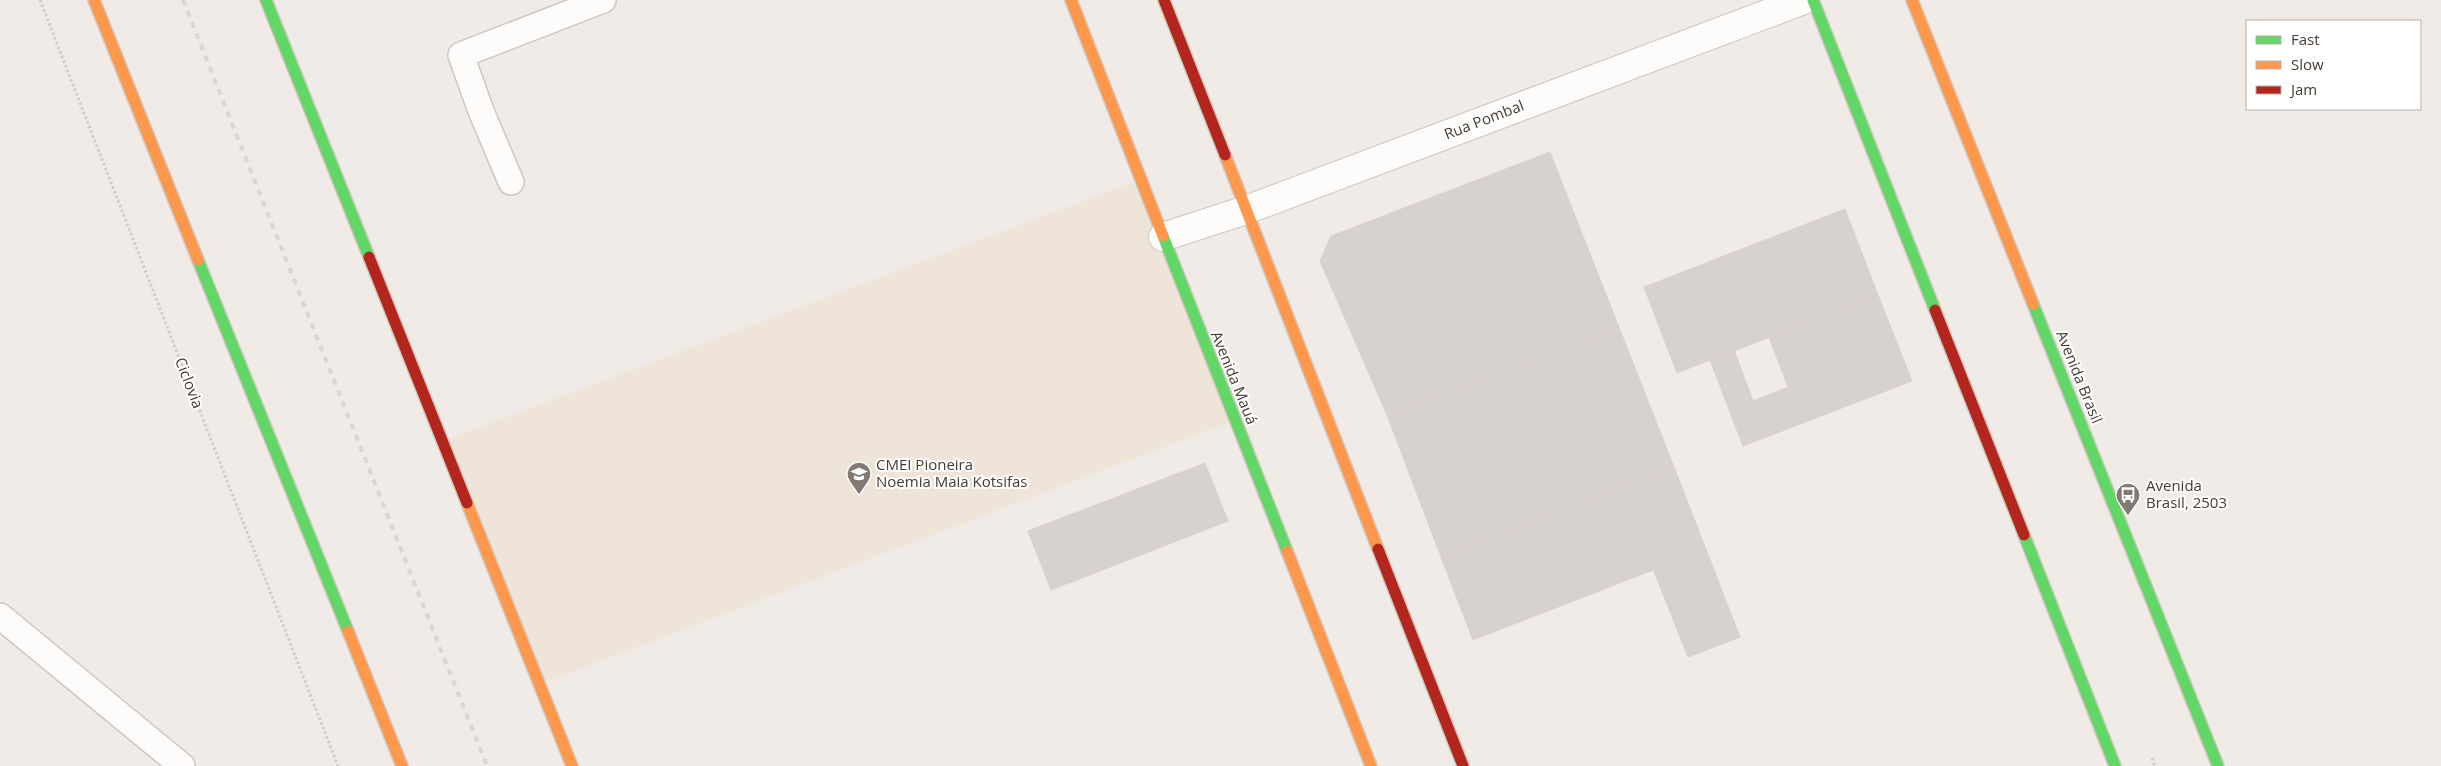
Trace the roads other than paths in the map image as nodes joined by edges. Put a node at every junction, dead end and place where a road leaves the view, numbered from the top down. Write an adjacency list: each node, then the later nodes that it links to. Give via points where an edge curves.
1 (94, 0): 14 (main road)
2 (266, 0): 15 (main road)
3 (603, 0): 9 (lane, via 461,55)
4 (1071, 0): 11 (main road, Avenida Mauá)
5 (1164, 0): 10 (main road)
6 (1804, 0): 10 (street, Rua Pombal)
7 (1813, 0): 18 (main road)
8 (1912, 0): 19 (main road, Avenida Brasil)
9 (511, 182)
10 (1246, 210): 11 (street, Rua Pombal); 17 (main road)
11 (1163, 237): 16 (main road, Avenida Mauá)
12 (0, 616): 13 (lane)
13 (182, 766)
14 (402, 766)
15 (572, 766)
16 (1371, 766)
17 (1463, 766)
18 (2115, 766)
19 (2218, 766)

